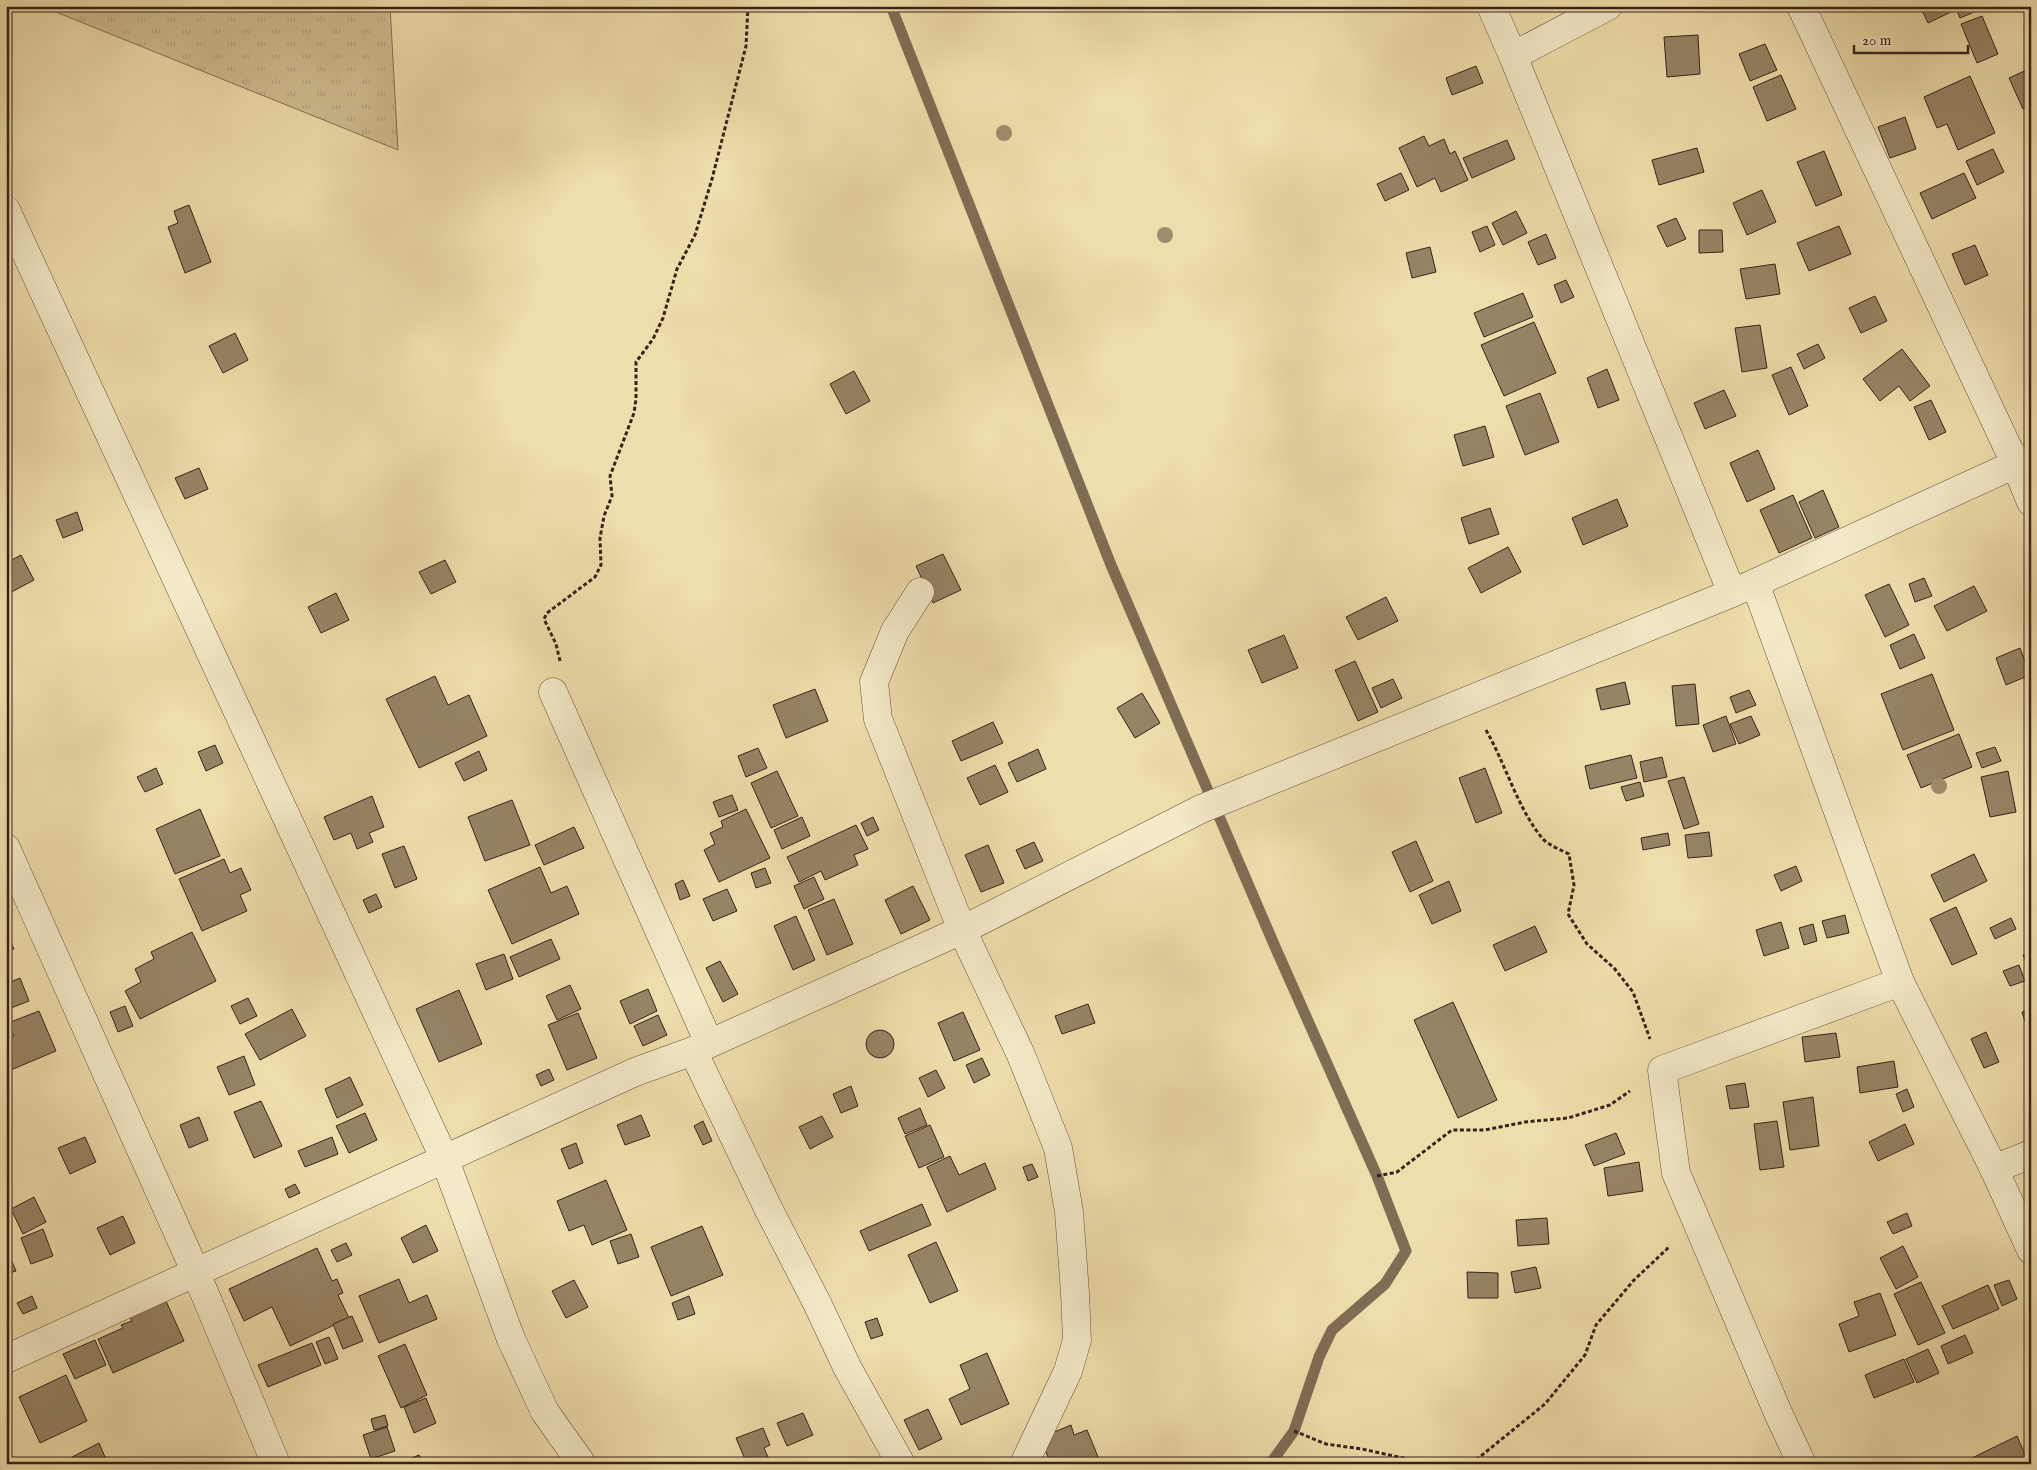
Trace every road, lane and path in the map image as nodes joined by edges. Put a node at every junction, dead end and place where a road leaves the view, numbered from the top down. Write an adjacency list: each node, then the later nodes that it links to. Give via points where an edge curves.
1 (748, 6): 11 (path, via 746,46 698,225 677,269 663,318 636,362 634,413 610,476 612,496 600,538 601,565 595,577 547,613 544,619 560,658 560,672)
2 (1491, 6): 5 (street)
3 (1608, 6): 5 (street)
4 (1801, 6): 7 (street)
5 (1513, 56): 9 (street)
6 (6, 210): 19 (street)
7 (2023, 460): 8 (street); 9 (street)
8 (2031, 502)
9 (1743, 588): 12 (street); 15 (street)
10 (920, 592): 14 (street, via 895,631 874,682 878,719)
11 (553, 692): 16 (street)
12 (1468, 699): 14 (street, via 1201,810); 17 (path, via 1498,750 1522,804 1543,840 1569,854 1574,884 1568,914 1587,944 1614,968 1633,992)
13 (6, 848): 24 (street)
14 (962, 930): 16 (street); 30 (street, via 1021,1055 1058,1148 1069,1212 1077,1340 1068,1371)
15 (1900, 982): 17 (street); 20 (street)
16 (701, 1047): 19 (street, via 635,1072); 29 (street, via 769,1210 847,1367)
17 (1662, 1070): 21 (path, via 1610,1105 1568,1118 1485,1130 1452,1130 1397,1172); 33 (street, via 1676,1173)
18 (2031, 1154): 20 (street)
19 (445, 1160): 24 (street); 28 (street, via 511,1339 545,1412)
20 (1994, 1168): 23 (street)
21 (1377, 1176)
22 (1670, 1240): 32 (path, via 1668,1249 1634,1280 1596,1325 1585,1355 1545,1404)
23 (2031, 1250)
24 (196, 1273): 25 (street); 27 (street)
25 (6, 1359)
26 (1294, 1430): 31 (path, via 1326,1444)
27 (276, 1464)
28 (582, 1464)
29 (902, 1464)
30 (1024, 1464)
31 (1445, 1464)
32 (1472, 1464)
33 (1802, 1464)

